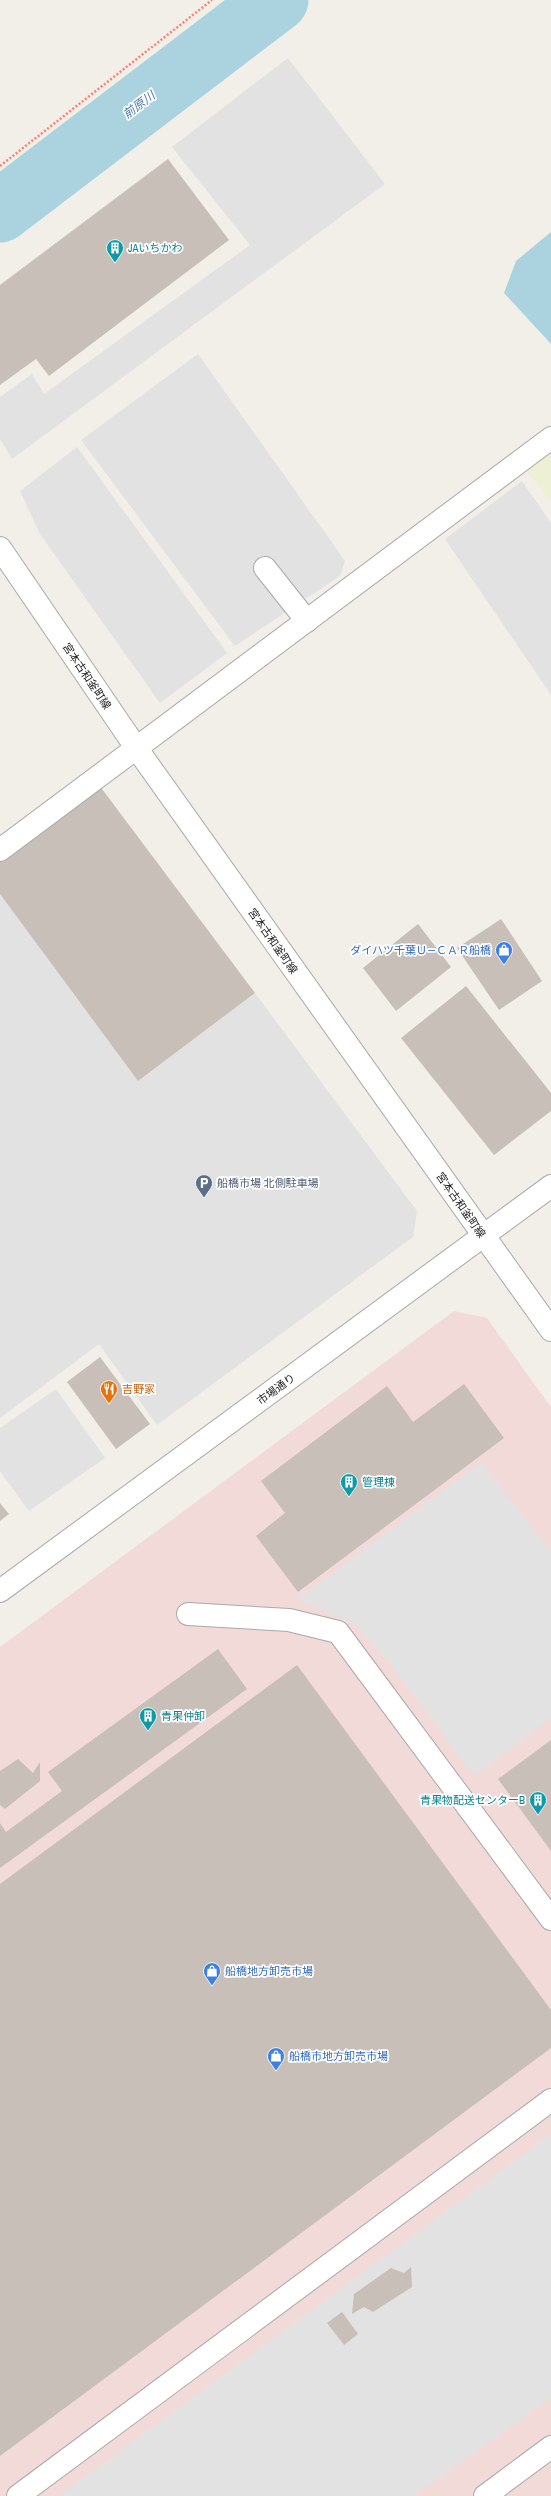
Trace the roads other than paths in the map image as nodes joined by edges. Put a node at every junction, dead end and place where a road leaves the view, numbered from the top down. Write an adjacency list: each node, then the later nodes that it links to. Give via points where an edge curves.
1 (551, 438): 4 (street)
2 (0, 548): 5 (street, 宮本古和釜町線)
3 (265, 568): 4 (street)
4 (307, 621): 5 (street)
5 (137, 749): 6 (street); 8 (street, 宮本古和釜町線)
6 (0, 850)
7 (551, 1186): 8 (street, 市場通り)
8 (483, 1236): 9 (street, 宮本古和釜町線); 10 (street, 市場通り)
9 (551, 1330)
10 (0, 1591)
11 (188, 1614): 12 (street, via 290,1620 338,1632)
12 (551, 1919)
13 (551, 2100): 15 (street)
14 (551, 2446): 16 (street)
15 (18, 2496)
16 (485, 2496)

